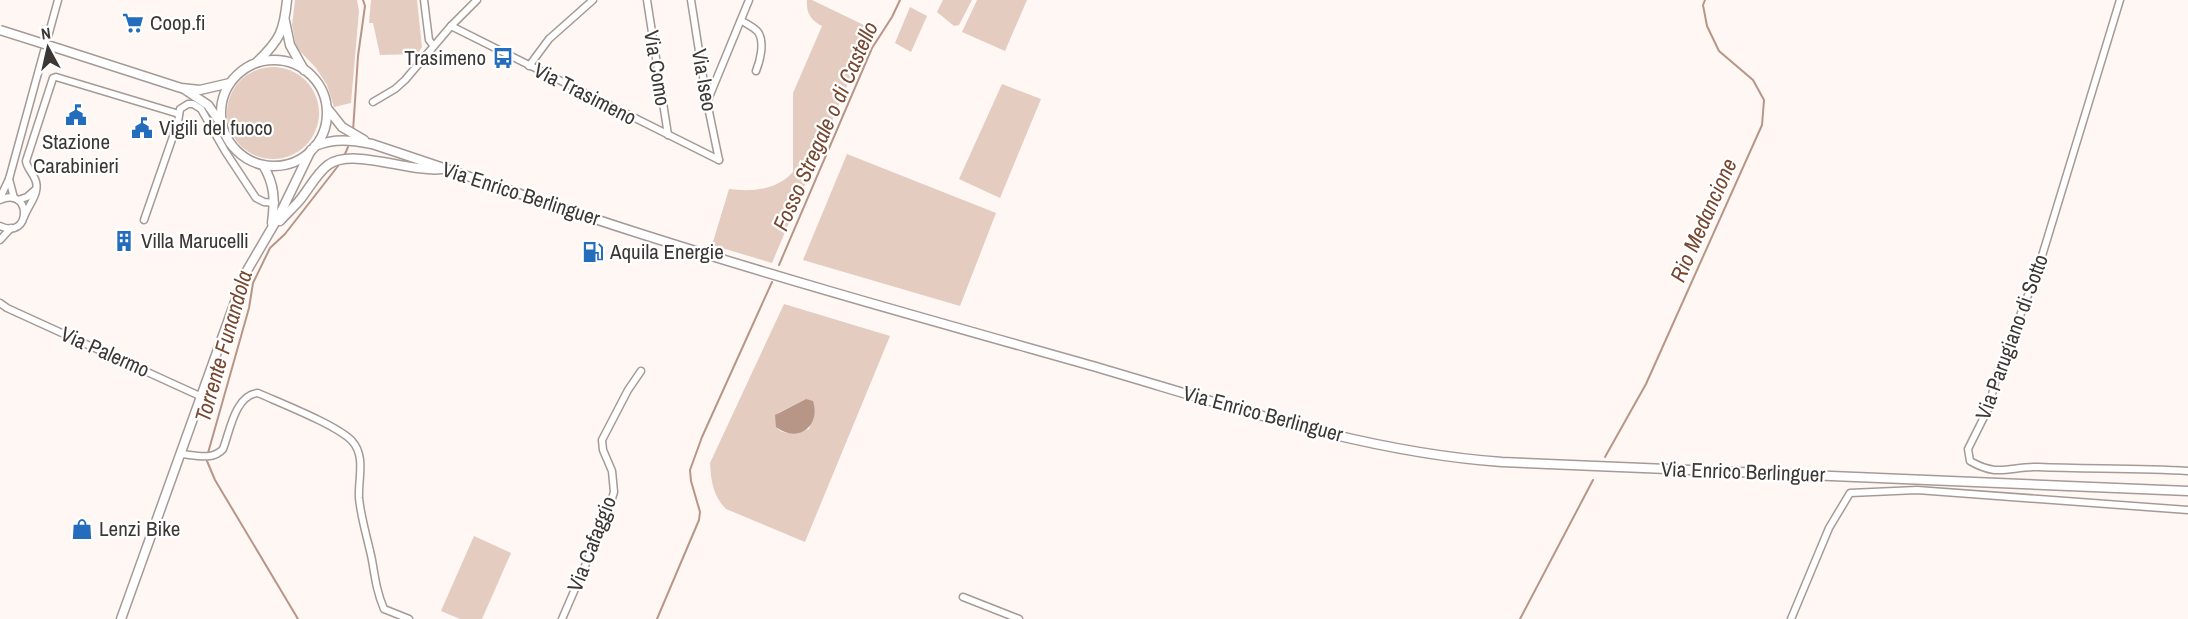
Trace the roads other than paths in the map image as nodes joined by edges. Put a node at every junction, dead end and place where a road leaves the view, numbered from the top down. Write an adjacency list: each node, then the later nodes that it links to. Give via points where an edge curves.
1 (58, 0): 32 (street)
2 (287, 0): 10 (main road)
3 (424, 0): 14 (street, via 429,40)
4 (477, 0): 12 (street)
5 (593, 0): 16 (street, via 549,39)
6 (647, 0): 26 (street, Via Como)
7 (691, 0): 22 (street, Via Iseo)
8 (749, 0): 11 (street)
9 (2121, 0): 47 (street, Via Parugiano di Sotto, via 2038,268 1996,378 1989,407 1968,449 1970,461 2000,471 2036,467)
10 (285, 20): 15 (main road, via 276,42); 17 (main road, Via Enrico Berlinguer, via 290,45)
11 (741, 20): 18 (street, via 760,36); 22 (street)
12 (451, 26): 14 (street); 16 (street, Via Trasimeno)
13 (0, 30): 20 (main road, bridge)
14 (434, 45): 21 (street, via 400,85)
15 (254, 64): 17 (main road, via 280,61); 19 (main road)
16 (529, 66): 26 (street, Via Trasimeno)
17 (304, 70): 23 (main road, Via Enrico Berlinguer, via 320,88)
18 (756, 71)
19 (230, 83): 20 (main road, via 200,90); 25 (main road, via 222,103)
20 (181, 88): 25 (main road, via 208,105)
21 (373, 102)
22 (707, 102): 29 (street, Via Iseo)
23 (326, 106): 27 (main road, Via Enrico Berlinguer, via 342,127); 28 (main road, via 325,127)
24 (179, 114): 33 (street, via 54,77 26,161); 36 (street, via 188,104 201,109 256,198); 38 (street)
25 (222, 125): 30 (main road, via 237,151)
26 (668, 135): 29 (street, Via Trasimeno)
27 (372, 144): 28 (main road, Via Enrico Berlinguer, via 329,141); 31 (main road, Via Enrico Berlinguer)
28 (313, 148): 30 (main road, Via Enrico Berlinguer, via 286,164); 41 (main road)
29 (719, 160)
30 (263, 165): 36 (main road, via 272,181)
31 (446, 169): 41 (main road, via 339,159 323,169); 48 (main road, Via Enrico Berlinguer, via 803,283 1312,429 1390,447 1470,460)
32 (9, 179): 34 (street); 35 (street)
33 (37, 187): 35 (street, via 31,195); 37 (street)
34 (0, 199): 35 (street)
35 (16, 199): 37 (street, via 24,209)
36 (275, 203): 41 (main road)
37 (24, 217): 40 (street)
38 (144, 220)
39 (0, 226): 40 (street)
40 (11, 228): 42 (street)
41 (271, 230): 45 (main road, via 245,274)
42 (0, 240)
43 (2, 306): 45 (street, Via Palermo)
44 (641, 371): 53 (street, Via Cafaggio, via 602,440 614,492)
45 (202, 397): 46 (main road)
46 (181, 453): 51 (main road); 52 (street, via 218,454 240,403 254,393 350,439 361,462 359,498 380,600 384,609)
47 (2188, 471)
48 (2188, 491)
49 (2188, 510): 55 (street, via 1917,490 1850,493 1829,528)
50 (963, 597): 54 (street)
51 (121, 619)
52 (409, 619)
53 (562, 619)
54 (1019, 619)
55 (1791, 619)

